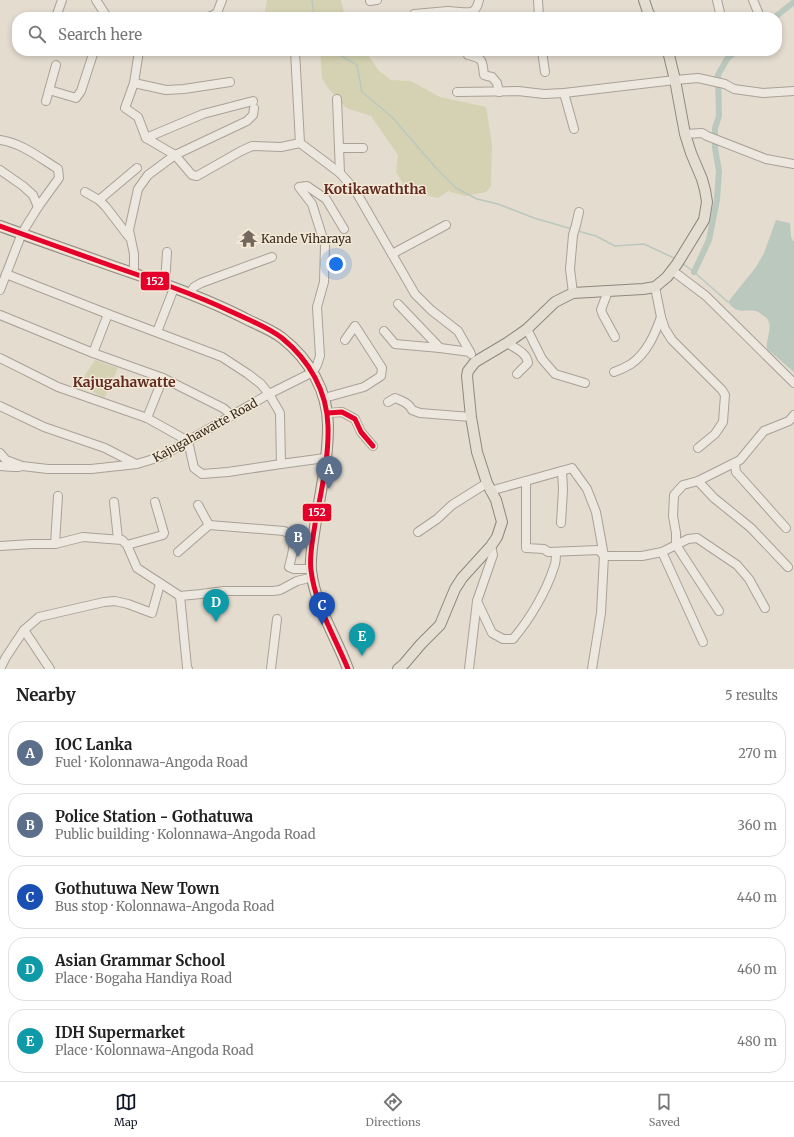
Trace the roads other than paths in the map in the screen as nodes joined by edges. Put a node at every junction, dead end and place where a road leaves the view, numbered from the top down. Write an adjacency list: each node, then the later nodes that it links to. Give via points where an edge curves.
1 (62, 0): 9 (street)
2 (96, 0): 10 (street)
3 (222, 0): 11 (street)
4 (479, 0): 14 (street, via 477,8)
5 (538, 0): 15 (street)
6 (644, 0): 16 (main road)
7 (717, 0): 17 (street)
8 (752, 0): 18 (street)
9 (58, 12)
10 (103, 12)
11 (217, 12)
12 (437, 12): 13 (street)
13 (452, 12)
14 (470, 12)
15 (539, 12)
16 (648, 12)
17 (720, 12)
18 (758, 12)
19 (92, 56): 30 (street, via 76,98)
20 (138, 56): 29 (street)
21 (295, 56): 41 (street)
22 (473, 56): 33 (street, via 482,60 484,75 492,77)
23 (543, 56): 26 (street)
24 (669, 56): 27 (main road)
25 (56, 65): 30 (street)
26 (545, 72)
27 (675, 80): 31 (street, via 698,78 725,84 734,89 763,93); 34 (street); 38 (main road)
28 (230, 82): 29 (street, via 184,90 166,90)
29 (134, 83): 39 (street, via 125,108 138,117)
30 (49, 90): 36 (street)
31 (794, 91)
32 (457, 92): 33 (street)
33 (499, 92): 34 (street)
34 (564, 93): 37 (street)
35 (337, 100): 42 (street)
36 (46, 101)
37 (574, 129)
38 (685, 134): 45 (street, via 702,133 766,159); 61 (main road, via 702,179 707,202 704,220)
39 (146, 138): 44 (street); 44 (street, via 203,114 254,105 253,115 247,121)
40 (0, 140): 51 (street, via 27,149 58,169 59,178)
41 (300, 143): 44 (street, via 281,147 252,146 197,176 192,175); 48 (street)
42 (339, 148): 43 (street); 48 (street)
43 (363, 148)
44 (175, 155): 57 (street, via 148,175 138,189 129,230)
45 (794, 164)
46 (137, 168): 50 (street)
47 (0, 170): 51 (street, via 23,186)
48 (340, 173): 59 (street, via 355,190)
49 (85, 192): 50 (street)
50 (99, 200): 57 (street)
51 (38, 206): 56 (street)
52 (579, 212): 69 (street, via 573,235 570,269)
53 (446, 225): 59 (street)
54 (0, 226): 56 (main road)
55 (344, 228): 84 (street, via 326,199 307,186 299,187 312,204 325,244 324,282 317,307 320,356)
56 (22, 233): 62 (street); 63 (main road)
57 (131, 239): 63 (street)
58 (167, 252): 64 (street)
59 (392, 254): 82 (street, via 415,294 458,331)
60 (272, 257): 68 (street, via 201,283)
61 (678, 264): 65 (main road); 89 (street, via 706,296)
62 (6, 274): 66 (street); 71 (street)
63 (134, 274): 64 (main road)
64 (169, 286): 68 (main road); 76 (street)
65 (655, 287): 67 (main road); 73 (street)
66 (0, 290)
67 (608, 291): 69 (main road); 77 (street, via 601,310)
68 (190, 293): 84 (main road, via 232,311 282,338)
69 (573, 293): 74 (main road, via 555,302)
70 (398, 304): 80 (street)
71 (108, 314): 76 (street); 81 (street)
72 (0, 315): 81 (street)
73 (661, 317): 85 (street, via 642,355); 101 (street, via 672,340 725,396 723,422 715,434)
74 (527, 329): 79 (main road); 88 (street, via 542,359 555,374)
75 (384, 331): 80 (street, via 395,344)
76 (157, 332): 90 (street, via 222,357 261,384)
77 (615, 337)
78 (345, 340): 91 (street, via 355,326 382,368 381,376 364,387)
79 (507, 343): 82 (main road); 86 (street, via 528,358 528,363)
80 (440, 348): 82 (street)
81 (93, 353): 87 (street)
82 (473, 357): 97 (main road, via 467,376)
83 (0, 358): 96 (street, via 58,387)
84 (313, 372): 90 (street, Kajugahawatte Road); 91 (main road)
85 (614, 372)
86 (517, 374)
87 (163, 378): 95 (street, via 224,408); 96 (street)
88 (585, 383)
89 (794, 383)
90 (269, 394): 95 (street, Kajugahawatte Road); 106 (street, via 280,413)
91 (324, 398): 94 (main road)
92 (388, 402): 97 (street, via 395,398 420,413)
93 (0, 406): 105 (street, via 44,427 104,448)
94 (328, 413): 100 (street, via 342,412 355,419 361,432); 103 (main road)
95 (233, 416): 99 (street, Kajugahawatte Road)
96 (147, 418): 99 (street)
97 (471, 418): 112 (main road, via 477,452)
98 (794, 418): 104 (street, via 764,431)
99 (188, 441): 105 (street, Kajugahawatte Road, via 160,457); 106 (street, via 194,468 202,474)
100 (373, 446)
101 (698, 448)
102 (0, 453): 108 (street, Kajugahawatte Road, via 6,460)
103 (325, 458): 106 (street); 132 (main road, via 312,548)
104 (735, 463): 111 (street); 119 (street, via 736,472)
105 (137, 464): 108 (street, Kajugahawatte Road, via 91,469)
106 (281, 464)
107 (0, 466): 108 (street)
108 (22, 466)
109 (562, 471): 110 (street); 117 (street); 130 (street, via 572,468 587,489 596,512)
110 (526, 481): 112 (street); 128 (street, via 526,548)
111 (698, 481): 124 (street, via 683,485 674,495); 131 (street, via 714,498 751,528)
112 (489, 487): 120 (street, via 452,505); 126 (main road, via 496,500 502,522)
113 (58, 496): 122 (street)
114 (114, 502): 121 (street)
115 (155, 502): 123 (street, via 163,535)
116 (198, 505): 118 (street)
117 (560, 523)
118 (209, 525): 127 (street); 132 (street, via 284,531 293,539 289,567)
119 (786, 528)
120 (418, 532)
121 (118, 539): 122 (street, via 83,537); 123 (street)
122 (55, 544): 125 (street)
123 (126, 545): 133 (street, via 137,568)
124 (676, 545): 129 (street); 136 (street, via 697,538 736,565 749,580); 137 (street)
125 (0, 546)
126 (491, 546): 135 (street, via 493,555); 142 (main road, via 462,578 440,625)
127 (178, 552)
128 (556, 552): 130 (street, via 598,550); 135 (street, via 555,566 542,595 513,639 503,639 492,633)
129 (662, 552): 130 (street, via 642,556); 140 (street)
130 (604, 556): 149 (street, via 601,613)
131 (788, 567)
132 (312, 573): 134 (street, via 280,590 224,591); 141 (main road, via 323,615)
133 (160, 584): 134 (street); 139 (street, via 152,613 115,601 104,602 39,617)
134 (180, 596): 145 (street)
135 (478, 601): 148 (street)
136 (765, 608)
137 (719, 611)
138 (277, 619): 146 (street)
139 (24, 630): 143 (street); 144 (street)
140 (703, 642)
141 (346, 665): 147 (main road)
142 (401, 667)
143 (0, 669)
144 (50, 669)
145 (188, 669)
146 (271, 669)
147 (353, 669)
148 (469, 669)
149 (592, 669)

